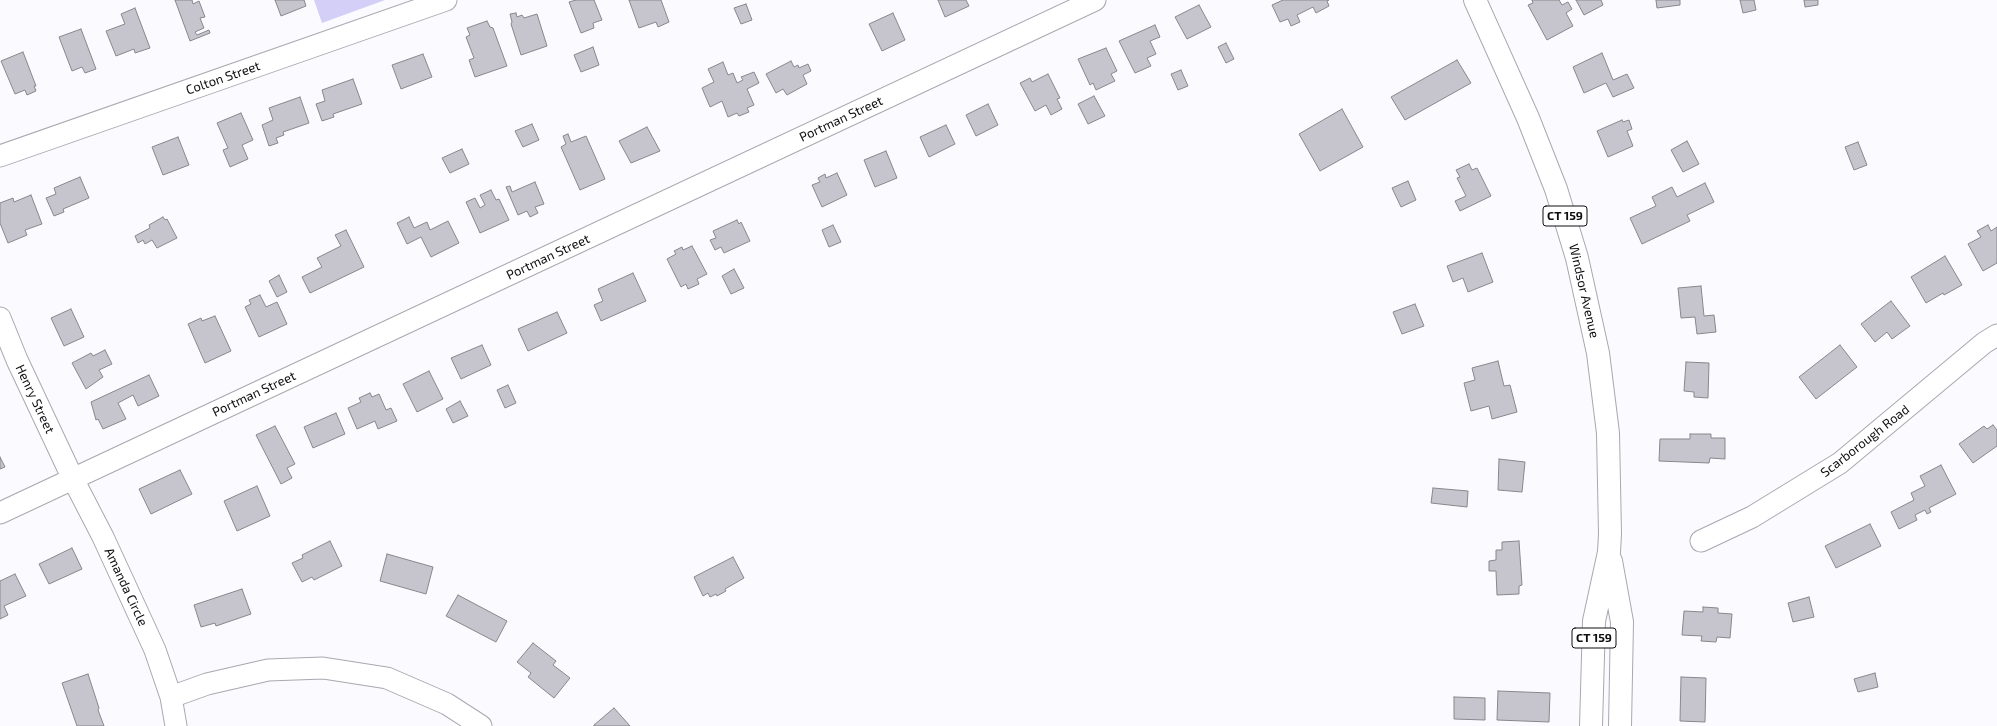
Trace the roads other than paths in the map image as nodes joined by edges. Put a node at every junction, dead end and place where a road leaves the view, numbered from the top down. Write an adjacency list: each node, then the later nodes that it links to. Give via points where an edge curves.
1 (446, 0): 4 (street, Colton Street)
2 (1095, 0): 7 (street, Portman Street)
3 (1476, 0): 10 (main road, Windsor Avenue / CT 159, via 1547,162 1581,272 1598,354 1607,426)
4 (0, 156)
5 (0, 318): 7 (street, Henry Street)
6 (1997, 335): 9 (street, Scarborough Road, via 1984,343 1840,463 1752,517)
7 (73, 479): 8 (street, Portman Street); 11 (street, Amanda Circle, via 152,643)
8 (0, 513)
9 (1701, 541)
10 (1609, 552): 14 (main road, Windsor Avenue / CT 159, via 1594,622); 15 (main road, Windsor Avenue / CT 159, via 1622,622)
11 (171, 697): 12 (street, Amanda Circle); 13 (street, via 207,684 268,670 323,668 387,678 447,704)
12 (176, 726)
13 (481, 726)
14 (1591, 726)
15 (1620, 726)

